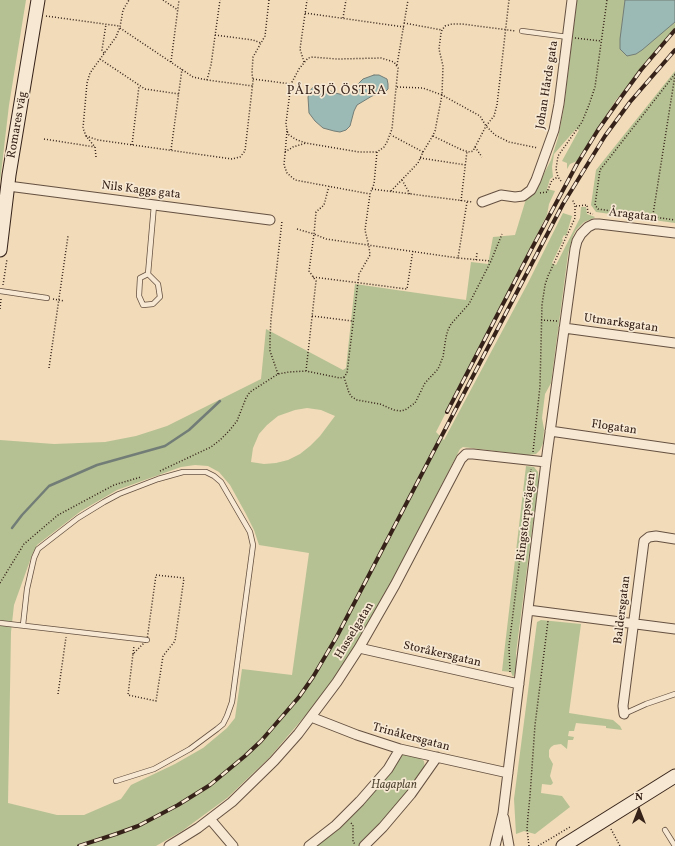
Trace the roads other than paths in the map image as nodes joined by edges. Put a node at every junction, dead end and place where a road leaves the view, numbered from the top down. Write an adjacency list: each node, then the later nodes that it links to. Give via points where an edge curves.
1 (38, 0): 5 (street, Romares väg)
2 (572, 0): 4 (street, Johan Hårds gata)
3 (522, 31): 4 (lane)
4 (568, 37): 6 (street, Johan Hårds gata, via 554,130 531,190 523,196 501,195)
5 (8, 186): 7 (street, Nils Kaggs gata); 11 (street, Romares väg)
6 (482, 202)
7 (154, 205): 8 (street, Nils Kaggs gata); 12 (lane)
8 (270, 220)
9 (588, 227): 10 (street, Åragatan, via 604,224); 15 (street, Ringstorpsvägen, via 581,234 575,249)
10 (675, 233)
11 (0, 250)
12 (148, 274): 12 (lane, via 158,284 160,297 153,304 143,305 139,296 140,278)
13 (0, 291): 14 (lane)
14 (47, 298)
15 (565, 325): 16 (street, Utmarksgatan); 17 (street, Ringstorpsvägen)
16 (675, 343)
17 (550, 432): 18 (street, Flogatan); 19 (street, Ringstorpsvägen)
18 (675, 449)
19 (546, 462): 21 (street, Ringstorpsvägen); 27 (street, Hasselgatan, via 466,454)
20 (675, 539): 23 (street, Baldersgatan, via 656,536 644,541)
21 (528, 610): 23 (street); 28 (street, Ringstorpsvägen)
22 (0, 623): 24 (lane)
23 (633, 623): 25 (street); 30 (street, Baldersgatan)
24 (23, 625): 26 (lane); 36 (lane, via 27,589 38,549 78,518 119,494 183,472 206,472 221,482 250,532 253,545 228,716 223,724 190,748 154,769)
25 (675, 629)
26 (147, 640)
27 (359, 648): 28 (street, Storåkersgatan); 31 (street, Hasselgatan)
28 (519, 684): 34 (street, Ringstorpsvägen)
29 (675, 694): 30 (lane)
30 (624, 714)
31 (311, 717): 32 (street, Trinåkersgatan); 38 (street, Hasselgatan, via 274,761 232,802)
32 (400, 749): 33 (street, Trinåkersgatan); 43 (street, via 388,769 345,816)
33 (437, 757): 34 (street, Trinåkersgatan); 44 (street, via 411,794)
34 (508, 773): 37 (street, Ringstorpsvägen)
35 (675, 776): 40 (street)
36 (116, 782)
37 (503, 813): 45 (street, Ringstorpsvägen); 46 (street, Ringstorpsvägen)
38 (210, 819): 41 (street, Hasselgatan); 42 (street)
39 (665, 830): 47 (lane)
40 (556, 840)
41 (169, 846)
42 (233, 846)
43 (309, 846)
44 (364, 846)
45 (495, 846)
46 (509, 846)
47 (675, 846)

